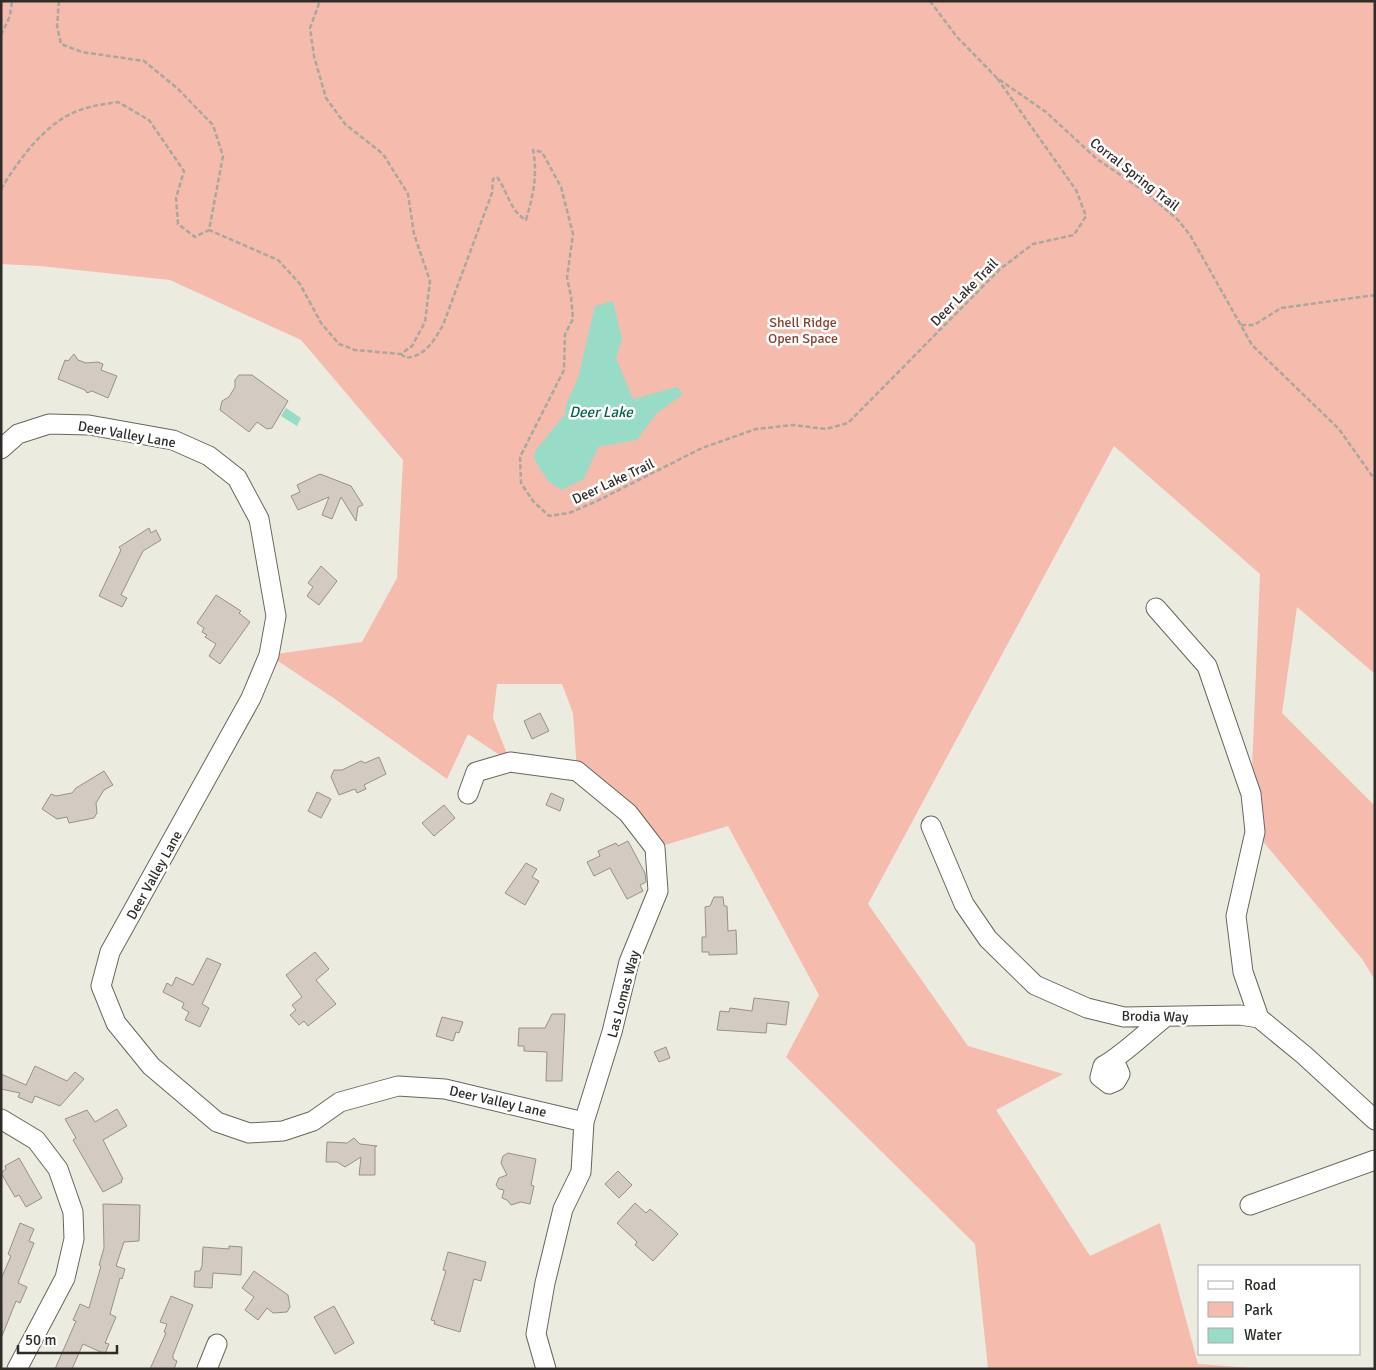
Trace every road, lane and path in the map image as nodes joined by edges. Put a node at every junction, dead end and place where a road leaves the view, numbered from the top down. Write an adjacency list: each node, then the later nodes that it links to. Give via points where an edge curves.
1 (12, 1): 5 (path, via 10,16)
2 (59, 1): 8 (path, via 57,26 61,44 82,52 144,62 177,88 213,125 223,156)
3 (320, 1): 11 (path, via 310,28 326,98 345,124 383,154 408,194 414,234 430,281 426,322 412,346)
4 (930, 1): 6 (path, Corral Spring Trail, via 957,37)
5 (1, 35)
6 (997, 78): 10 (path, Corral Spring Trail, via 1046,112 1097,160 1148,194 1178,220 1190,235); 11 (path, Deer Lake Trail, via 1076,190 1086,216 1074,235 1033,244 1000,269 848,423 826,429 793,425 756,429 702,448 569,513 549,516 521,483 520,457 564,370 565,334 572,319 567,278 574,234 561,187 542,152 533,150 535,187 526,220 516,214 497,177 492,179 492,193 443,326 432,345 414,357 406,358)
7 (1, 189): 8 (path, via 18,161 47,130 82,109 118,102 149,120 184,171 176,198 178,224 195,237)
8 (209, 230): 11 (path, via 278,260 300,284 321,323 339,344 354,350)
9 (1375, 295): 10 (path, via 1280,308 1254,325)
10 (1241, 325): 13 (path, Corral Spring Trail, via 1252,345 1339,429)
11 (401, 354)
12 (1, 449): 22 (street, Deer Valley Lane, via 18,434 49,424 89,425 173,440 209,456 238,478 259,519 276,616 269,655 251,698 110,952 101,986 116,1023 151,1066 217,1122 249,1133 283,1131 313,1121 340,1102 398,1086 445,1089)
13 (1375, 480)
14 (1156, 608): 18 (street, via 1207,666 1251,794 1255,832 1236,916 1243,972)
15 (468, 794): 22 (street, Las Lomas Way, via 476,772 510,762 577,771 628,813 655,848 658,891 629,962 612,1032)
16 (930, 826): 17 (street, Brodia Way, via 964,904 988,939 1035,985 1096,1010 1124,1017)
17 (1164, 1018): 18 (street, Brodia Way, via 1240,1015); 19 (street)
18 (1259, 1018): 21 (street)
19 (1110, 1064)
20 (1, 1119): 26 (street, via 36,1140 58,1169 73,1212 74,1239 65,1278)
21 (1375, 1120)
22 (584, 1122): 28 (street, Las Lomas Way, via 581,1172 564,1209 536,1334)
23 (1375, 1160): 24 (street)
24 (1250, 1205)
25 (217, 1344): 27 (street)
26 (17, 1369)
27 (207, 1369)
28 (546, 1369)

